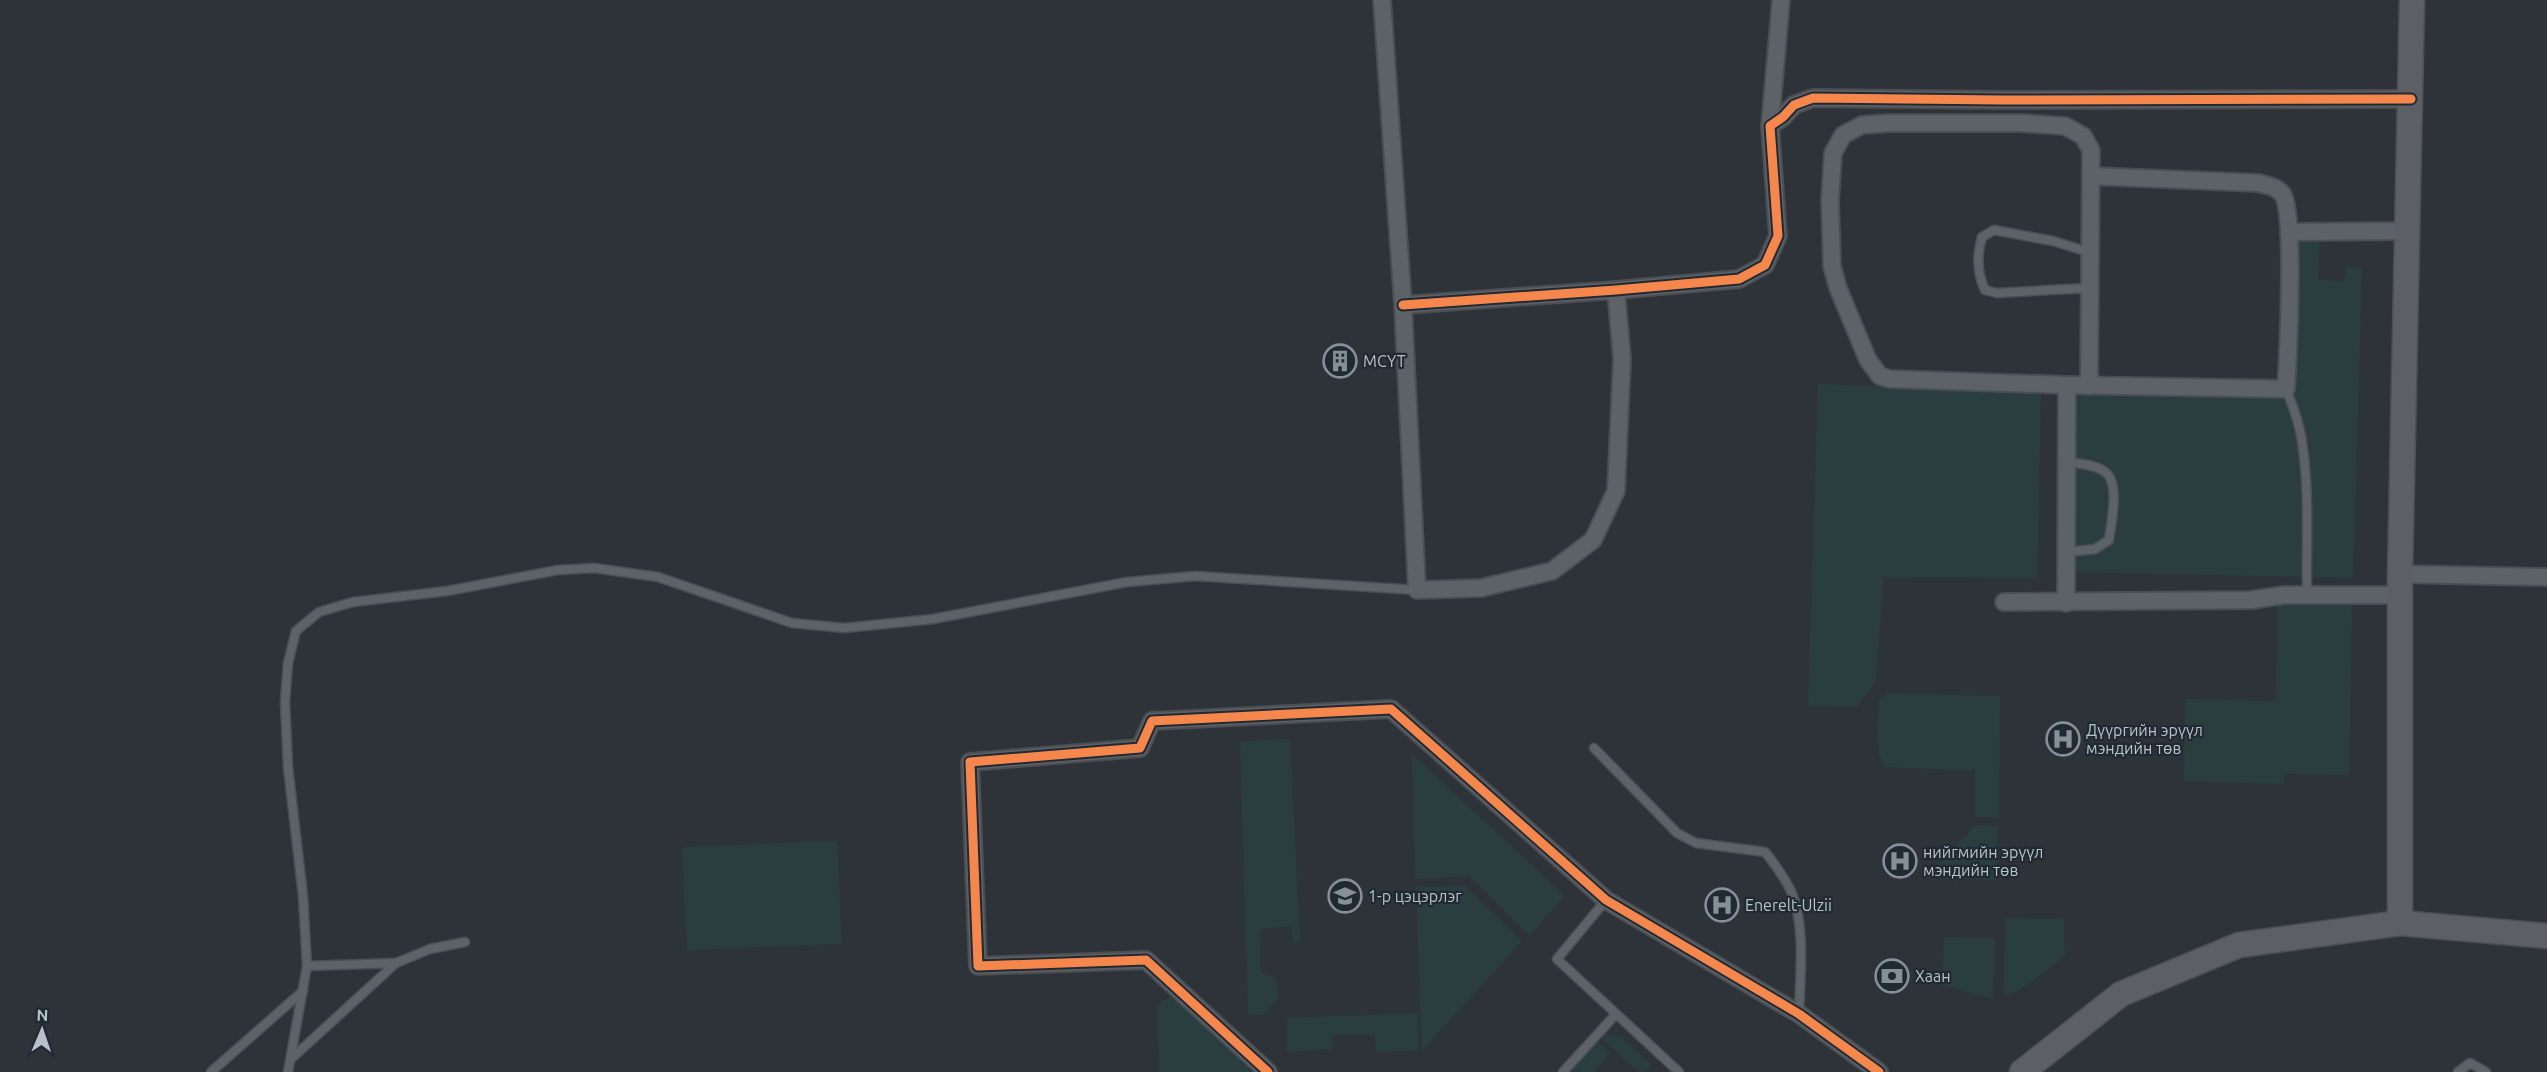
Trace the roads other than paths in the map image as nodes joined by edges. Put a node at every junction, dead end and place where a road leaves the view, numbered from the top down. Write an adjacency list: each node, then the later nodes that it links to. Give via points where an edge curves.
1 (1382, 0): 12 (street)
2 (1781, 0): 5 (street)
3 (2412, 0): 4 (street)
4 (2411, 99): 5 (street, via 1813,98 1794,105); 7 (street)
5 (1770, 126): 11 (street, via 1778,236 1765,265 1739,279)
6 (2091, 176): 8 (street, via 2259,183 2278,188 2285,197); 9 (street); 13 (street, via 2091,150 2083,136 2065,126 1945,122 1862,126 1843,135 1833,153 1832,266 1852,325 1880,376 1890,380)
7 (2408, 231): 8 (street); 19 (street)
8 (2289, 232): 15 (street)
9 (2088, 252): 10 (street); 10 (lane, via 2026,234 1994,230 1982,237 1978,251 1980,280 1985,290 1997,293)
10 (2088, 288): 14 (street)
11 (1616, 290): 12 (street); 20 (street, via 1622,359 1616,491 1593,540 1552,571 1481,588)
12 (1403, 305): 20 (street)
13 (2067, 385): 14 (street); 16 (street)
14 (2089, 386): 15 (street)
15 (2286, 389): 21 (lane, via 2302,442)
16 (2067, 462): 17 (street); 17 (lane, via 2103,470 2114,490 2109,540 2095,549)
17 (2067, 552): 23 (street)
18 (2547, 578): 19 (street)
19 (2400, 584): 21 (street); 26 (street)
20 (1417, 590): 30 (lane, via 1195,576 1127,582 933,619 844,628 792,623 658,577 594,568 558,570 447,591 353,602 319,612 296,631 288,663 285,702)
21 (2307, 595): 23 (street, via 2251,600)
22 (2004, 602): 23 (street)
23 (2066, 603)
24 (1594, 748): 33 (lane, via 1677,833 1696,843 1765,852 1779,870 1792,894 1799,927)
25 (1606, 900): 32 (lane, via 1557,959); 33 (street); 38 (street, via 1391,709 1152,722 1140,748 970,762 978,966 1146,960)
26 (2400, 923): 27 (street); 35 (street, via 2239,945 2121,994)
27 (2547, 936)
28 (465, 942): 29 (lane, via 430,949)
29 (396, 963): 30 (lane); 34 (lane)
30 (307, 966): 31 (lane)
31 (304, 991): 34 (lane); 36 (lane)
32 (1616, 1014): 39 (lane); 40 (lane)
33 (1799, 1014): 41 (street)
34 (290, 1059): 37 (lane)
35 (2028, 1070)
36 (211, 1072)
37 (288, 1072)
38 (1268, 1072)
39 (1563, 1072)
40 (1679, 1072)
41 (1879, 1072)
42 (2458, 1072): 43 (lane, via 2470,1063)
43 (2486, 1072)

